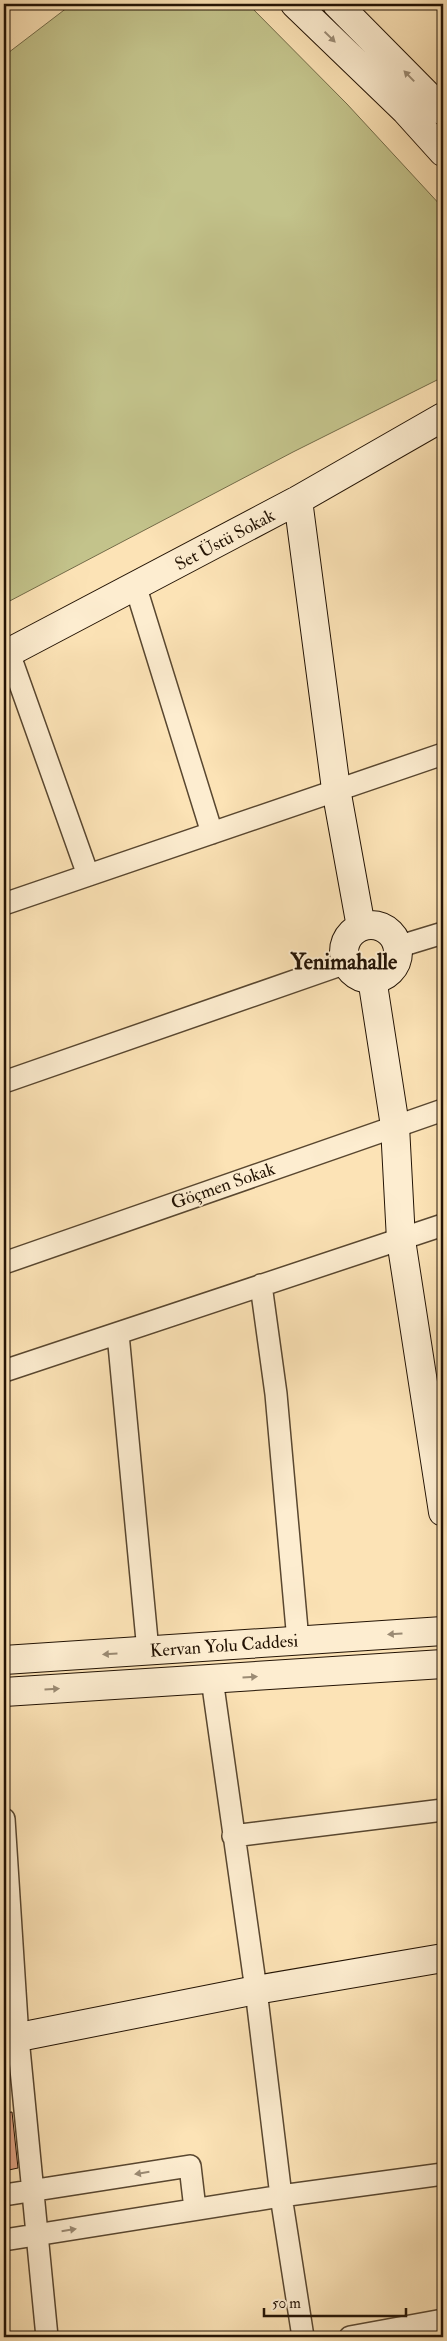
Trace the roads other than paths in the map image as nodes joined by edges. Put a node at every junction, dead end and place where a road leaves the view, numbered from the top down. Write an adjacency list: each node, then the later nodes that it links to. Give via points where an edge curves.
1 (295, 4): 4 (street, one-way to 4, via 406,111)
2 (337, 4): 3 (street, one-way to 2)
3 (443, 111)
4 (443, 152)
5 (443, 418): 6 (street, Set Üstü Sokak)
6 (298, 500): 7 (street, Set Üstü Sokak); 10 (street)
7 (136, 588): 8 (street, Set Üstü Sokak); 11 (street)
8 (6, 654): 12 (street)
9 (443, 754): 10 (street)
10 (336, 789): 11 (street); 14 (street)
11 (212, 833): 12 (street)
12 (88, 875): 13 (street)
13 (4, 904)
14 (361, 927): 16 (street, via 373,925 384,928); 17 (street, via 346,941)
15 (443, 933): 16 (street)
16 (397, 947): 18 (street, via 389,972)
17 (346, 963): 18 (street, via 357,974); 19 (street)
18 (372, 978): 21 (street)
19 (4, 1082)
20 (443, 1110): 21 (street, Göçmen Sokak)
21 (395, 1126): 23 (street); 24 (street, Göçmen Sokak)
22 (443, 1226): 23 (street)
23 (401, 1240): 25 (street); 28 (street)
24 (4, 1263)
25 (261, 1285): 26 (street); 30 (street, via 276,1394)
26 (118, 1334): 27 (street); 31 (street)
27 (4, 1371)
28 (443, 1512)
29 (443, 1631): 30 (street, Kervan Yolu Caddesi, one-way to 30)
30 (298, 1641): 31 (street, Kervan Yolu Caddesi)
31 (148, 1651): 32 (street, Kervan Yolu Caddesi, one-way to 32)
32 (4, 1660)
33 (443, 1664): 34 (street, Kervan Yolu Caddesi, one-way to 33)
34 (212, 1679): 35 (street, Kervan Yolu Caddesi, one-way to 34); 38 (street)
35 (4, 1692)
36 (443, 1810): 38 (street)
37 (4, 1819): 41 (street)
38 (233, 1836): 40 (street)
39 (443, 1958): 40 (street)
40 (256, 1990): 41 (street); 45 (street)
41 (11, 2039): 43 (street)
42 (443, 2174): 45 (street)
43 (34, 2190): 44 (street); 46 (street, one-way to 43, via 190,2166); 47 (street)
44 (4, 2195)
45 (281, 2196): 46 (street); 51 (street)
46 (195, 2209): 47 (street, one-way to 46)
47 (38, 2235): 48 (street); 50 (street)
48 (4, 2240)
49 (443, 2320): 52 (street)
50 (48, 2337)
51 (302, 2337)
52 (350, 2337)

